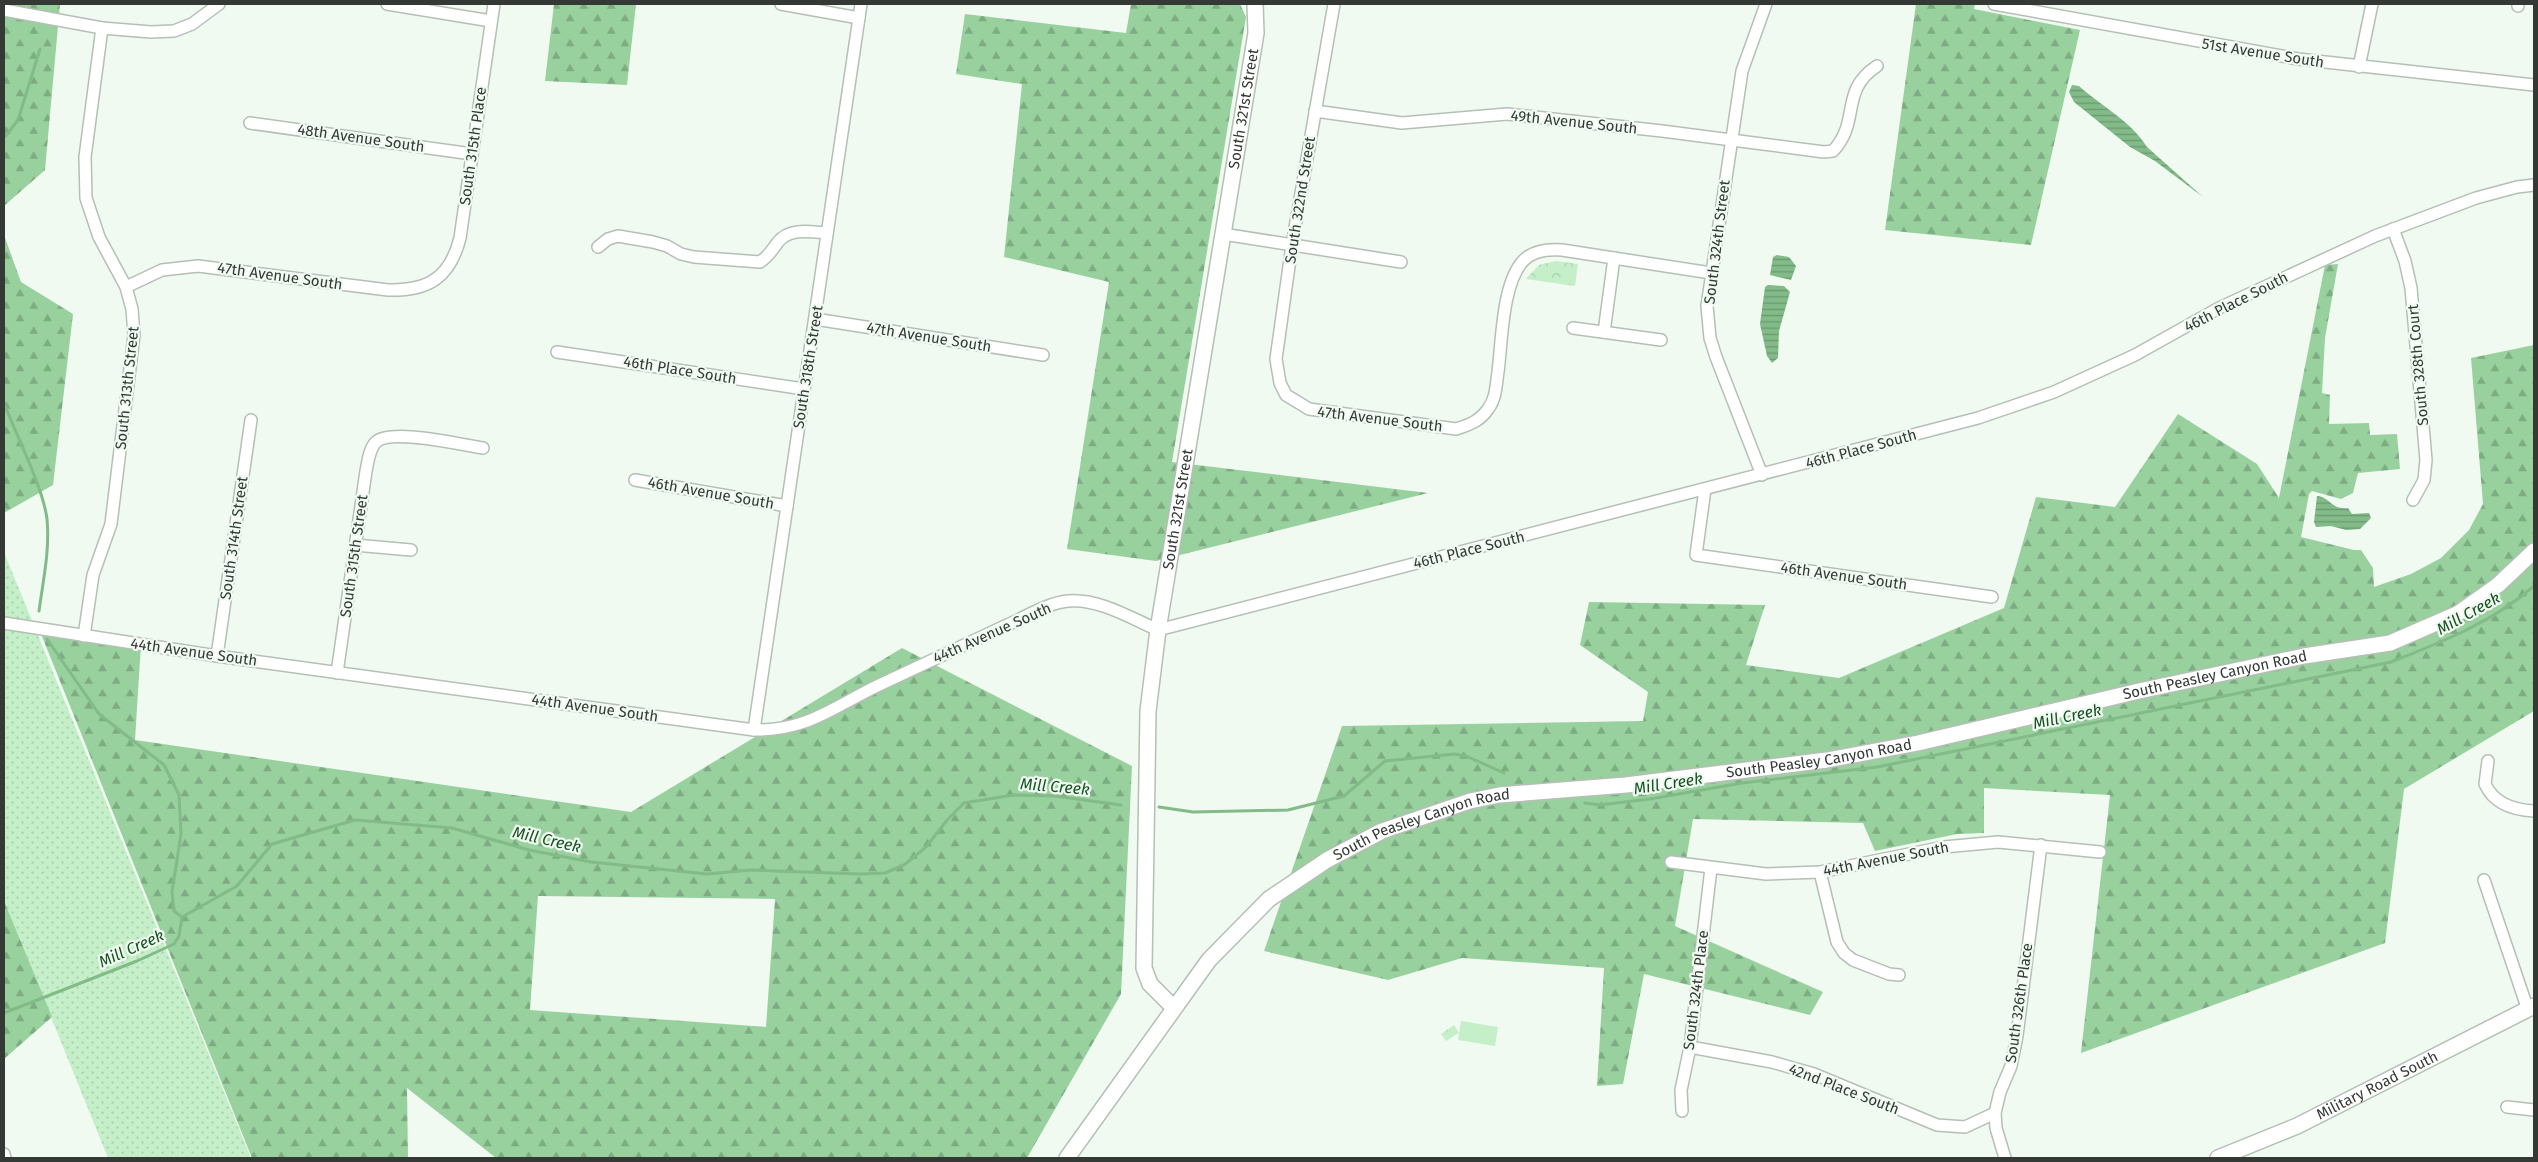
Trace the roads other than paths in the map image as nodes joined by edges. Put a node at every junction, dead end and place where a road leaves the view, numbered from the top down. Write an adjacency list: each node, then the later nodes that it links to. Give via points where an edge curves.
1 (219, 4): 14 (street, via 192,24 174,31)
2 (387, 4): 13 (street)
3 (494, 4): 13 (street, South 315th Place)
4 (781, 4): 12 (street)
5 (861, 4): 12 (street, South 318th Street)
6 (1255, 4): 25 (main road, South 321st Street, via 1256,33)
7 (1334, 4): 18 (street, South 322nd Street)
8 (1766, 4): 20 (street, South 324th Street, via 1742,71)
9 (1994, 4): 16 (street, 51st Avenue South, via 2243,51)
10 (2372, 4): 16 (street)
11 (4, 10): 14 (street)
12 (859, 18): 24 (street, South 318th Street)
13 (491, 21): 21 (street, South 315th Place)
14 (102, 28): 32 (street, South 313th Street, via 85,157 85,192 99,237)
15 (1877, 66): 20 (street, 49th Avenue South, via 1866,73 1855,87 1847,128 1833,151)
16 (2360, 67): 17 (street, 51st Avenue South)
17 (2534, 85)
18 (1315, 111): 20 (street, 49th Avenue South, via 1402,122 1507,114); 26 (street, South 322nd Street)
19 (250, 123): 21 (street, 48th Avenue South)
20 (1731, 140): 30 (street, South 324th Street)
21 (472, 154): 31 (street, South 315th Place, via 457,253)
22 (2534, 185): 23 (street, 46th Place South, via 2476,198)
23 (2392, 229): 43 (street, 46th Place South, via 2227,304 2135,355 2054,392 1976,418); 46 (street, South 328th Court, via 2405,261 2411,288 2426,467 2422,487)
24 (828, 233): 27 (street, via 791,233 760,262 694,258 668,246 618,236); 33 (street, South 318th Street)
25 (1223, 234): 26 (street); 53 (main road, South 321st Street)
26 (1292, 245): 29 (street); 40 (street, South 322nd Street, via 1276,359 1280,383)
27 (598, 247)
28 (1614, 258): 30 (street); 35 (street); 40 (street, 47th Avenue South, via 1547,249 1523,260 1508,293 1492,404 1477,421 1456,429 1309,410)
29 (1401, 262)
30 (1711, 273): 43 (street, South 324th Street, via 1710,338)
31 (435, 281): 32 (street, 47th Avenue South, via 408,290 388,290 189,266 162,270)
32 (126, 287): 54 (street, South 313th Street, via 134,322 132,359 111,524 93,575)
33 (815, 319): 38 (street, 47th Avenue South); 39 (street, South 318th Street)
34 (1573, 328): 35 (street)
35 (1604, 332): 36 (street)
36 (1662, 340)
37 (556, 352): 39 (street, 46th Place South)
38 (1043, 355)
39 (804, 389): 47 (street, South 318th Street)
40 (1286, 395)
41 (251, 420): 55 (street, South 314th Street)
42 (483, 448): 48 (street, South 315th Street, via 400,437 377,441 368,458)
43 (1762, 475): 45 (street, 46th Place South)
44 (635, 480): 47 (street, 46th Avenue South)
45 (1706, 490): 51 (street, 46th Avenue South, via 1696,555); 53 (street, 46th Place South)
46 (2413, 500)
47 (787, 506): 57 (street, South 318th Street)
48 (355, 544): 49 (street); 56 (street, South 315th Street)
49 (412, 550)
50 (2534, 551): 67 (main road, South Peasley Canyon Road, via 2498,584 2457,614 2390,643 2294,658 1918,743 1826,760 1626,785 1499,795 1437,811 1382,831 1327,860 1269,899 1209,960)
51 (1992, 597)
52 (4, 623): 54 (street, 44th Avenue South)
53 (1158, 630): 57 (street, 44th Avenue South, via 1108,608 1085,601 1067,601 1044,608 809,721 778,731); 67 (main road, South 321st Street, via 1148,711 1144,968 1150,984)
54 (84, 636): 55 (street, 44th Avenue South)
55 (217, 656): 56 (street, 44th Avenue South)
56 (337, 673): 57 (street, 44th Avenue South)
57 (754, 730)
58 (2488, 762): 59 (street, via 2485,784 2494,798 2515,808)
59 (2534, 811)
60 (2041, 845): 61 (street, 44th Avenue South); 64 (street, 44th Avenue South, via 1998,842 1944,847); 73 (street, South 326th Place, via 2017,1036)
61 (2100, 852)
62 (1671, 862): 63 (street, 44th Avenue South)
63 (1711, 868): 64 (street, 44th Avenue South, via 1766,874); 69 (street, South 324th Place)
64 (1820, 872): 66 (street, via 1837,942 1844,953 1853,960)
65 (2484, 880): 68 (street)
66 (1899, 975)
67 (1174, 1008): 76 (main road, South Peasley Canyon Road)
68 (2531, 1008): 78 (main road, Military Road South, via 2297,1126)
69 (1690, 1047): 72 (street, South 324th Place, via 1681,1090); 73 (street, 42nd Place South, via 1772,1062 1814,1074 1937,1125 1964,1127)
70 (2507, 1107): 71 (street)
71 (2534, 1110)
72 (1682, 1111)
73 (1995, 1113): 77 (street, South 326th Place)
74 (4, 1154): 75 (street)
75 (5, 1158)
76 (1067, 1158)
77 (2005, 1158)
78 (2218, 1158)

